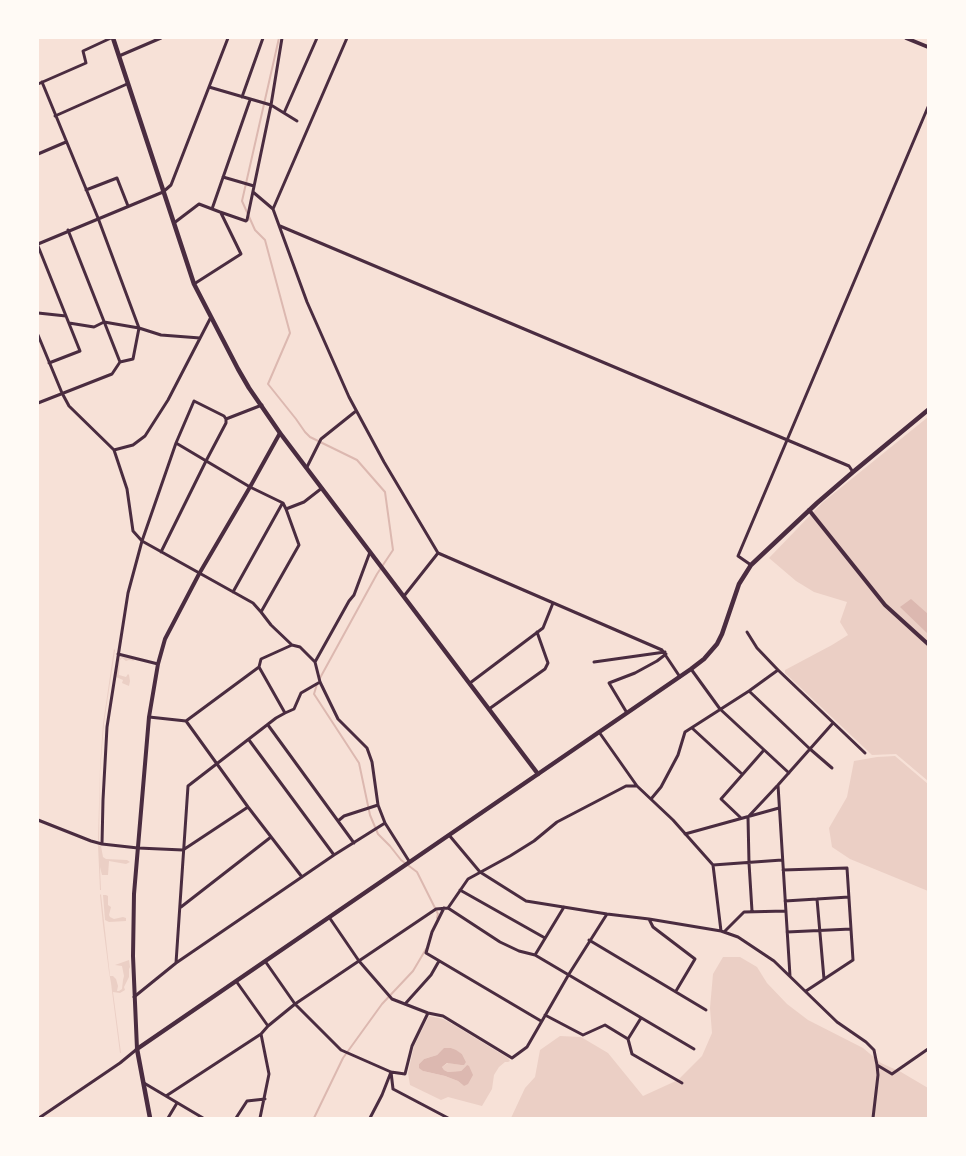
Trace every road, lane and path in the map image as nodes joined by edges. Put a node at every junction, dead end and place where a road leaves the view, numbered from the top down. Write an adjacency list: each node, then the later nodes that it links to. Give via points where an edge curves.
1 (112, 38): 10 (main road); 11 (street, via 84,50 86,63)
2 (161, 38): 10 (street)
3 (228, 38): 14 (street)
4 (263, 38): 15 (street)
5 (282, 38): 17 (street)
6 (316, 38): 19 (street)
7 (348, 38): 31 (street)
8 (906, 38): 9 (street)
9 (928, 47)
10 (119, 56): 13 (main road)
11 (42, 82): 12 (street); 20 (street)
12 (38, 84)
13 (127, 84): 20 (street); 27 (main road)
14 (209, 87): 15 (street); 27 (street, via 172,185)
15 (242, 97): 16 (street)
16 (250, 100): 17 (street); 24 (street)
17 (271, 105): 19 (street); 25 (street)
18 (928, 107): 56 (street)
19 (284, 113): 21 (street)
20 (55, 116): 22 (street)
21 (297, 121)
22 (66, 142): 23 (street); 26 (street)
23 (38, 154)
24 (223, 178): 25 (street); 30 (street)
25 (254, 186): 28 (street)
26 (86, 190): 29 (street, via 117,178); 33 (street)
27 (163, 192): 29 (street); 34 (main road)
28 (253, 192): 31 (street); 32 (street, via 246,221)
29 (128, 206): 33 (street)
30 (212, 209): 32 (street); 34 (street, via 199,204)
31 (273, 209): 35 (street)
32 (220, 212): 38 (street, via 241,254)
33 (98, 218): 36 (street); 44 (street)
34 (173, 224): 38 (main road)
35 (280, 225): 53 (street, via 307,302); 56 (street)
36 (68, 230): 37 (street); 42 (street)
37 (38, 245): 40 (street)
38 (194, 284): 41 (main road)
39 (38, 313): 40 (street)
40 (66, 316): 43 (street)
41 (211, 317): 46 (street); 51 (main road, via 249,388)
42 (104, 322): 43 (street, via 94,327); 44 (street); 47 (street)
43 (68, 323): 48 (street, via 80,351)
44 (139, 328): 46 (street, via 161,335); 47 (street, via 133,359)
45 (38, 335): 48 (street)
46 (200, 338): 58 (street, via 146,436 133,445)
47 (120, 362): 49 (street, via 112,374)
48 (49, 363): 49 (street)
49 (62, 393): 50 (street); 58 (street, via 69,406)
50 (38, 403)
51 (262, 405): 54 (street); 55 (main road)
52 (928, 410): 61 (main road)
53 (357, 411): 60 (street, via 320,438); 70 (street)
54 (226, 419): 57 (street, via 194,401); 59 (street)
55 (280, 432): 60 (main road); 62 (street)
56 (786, 440): 61 (street, via 849,466); 71 (street, via 738,556)
57 (176, 443): 59 (street); 67 (street)
58 (114, 450): 67 (street, via 127,489 133,531)
59 (206, 461): 62 (street); 69 (street)
60 (307, 467): 63 (main road)
61 (853, 472): 66 (main road)
62 (250, 487): 64 (street); 72 (street)
63 (322, 488): 65 (street, via 304,502); 68 (main road)
64 (283, 503): 65 (street); 73 (street)
65 (286, 509): 76 (street, via 299,545)
66 (810, 510): 71 (main road); 79 (street, via 885,605)
67 (142, 541): 69 (street); 82 (street, via 128,593)
68 (370, 551): 74 (main road); 83 (street, via 354,595)
69 (161, 552): 72 (street)
70 (438, 553): 74 (street); 75 (street)
71 (751, 565): 87 (main road, via 739,584 717,644)
72 (199, 574): 73 (street); 85 (street, via 165,640)
73 (232, 592): 76 (street, via 253,603)
74 (404, 596): 91 (main road)
75 (553, 603): 77 (street); 81 (street)
76 (261, 612): 80 (street)
77 (537, 632): 91 (street); 93 (street, via 548,664 545,669)
78 (747, 632): 88 (street)
79 (928, 644)
80 (292, 645): 83 (street, via 300,647); 86 (street, via 261,659)
81 (665, 653): 84 (street); 89 (street); 96 (street, via 635,673 609,683)
82 (118, 654): 85 (street); 127 (street, via 107,727)
83 (315, 662): 90 (street)
84 (594, 662)
85 (158, 664): 97 (street)
86 (259, 667): 95 (street); 98 (street)
87 (691, 669): 89 (main road); 94 (street)
88 (778, 670): 92 (street); 99 (street)
89 (680, 677): 96 (main road)
90 (320, 682): 95 (street, via 301,693 294,709); 115 (street, via 338,719 367,748)
91 (470, 683): 93 (main road)
92 (748, 691): 94 (street); 104 (street)
93 (490, 709): 110 (main road)
94 (720, 709): 101 (street); 105 (street)
95 (284, 713): 100 (street)
96 (627, 714): 102 (main road)
97 (149, 718): 98 (street); 128 (street)
98 (186, 721): 107 (street)
99 (834, 723): 104 (street); 106 (street)
100 (268, 725): 103 (street); 121 (street)
101 (692, 728): 111 (street); 114 (street, via 685,732 678,755)
102 (599, 732): 110 (main road); 113 (street)
103 (249, 740): 107 (street); 130 (street)
104 (810, 749): 108 (street); 109 (street)
105 (764, 750): 109 (street); 111 (street)
106 (865, 753)
107 (216, 764): 116 (street); 129 (street, via 188,786)
108 (832, 768)
109 (789, 773): 112 (street)
110 (538, 774): 124 (main road)
111 (742, 774): 119 (street, via 720,799)
112 (778, 785): 117 (street); 118 (street)
113 (637, 786): 114 (street); 136 (street, via 626,786 557,822 534,841)
114 (651, 799): 123 (street)
115 (378, 804): 121 (street); 122 (street)
116 (248, 807): 125 (street); 129 (street)
117 (779, 808): 118 (street); 131 (street)
118 (748, 817): 119 (street); 133 (street)
119 (741, 818): 123 (street)
120 (38, 820): 127 (street)
121 (338, 821): 126 (street)
122 (385, 823): 126 (street); 132 (street)
123 (685, 834): 134 (street)
124 (449, 835): 132 (main road); 136 (street)
125 (271, 837): 137 (street); 142 (street)
126 (354, 843): 130 (street)
127 (102, 844): 128 (street)
128 (138, 848): 129 (street); 167 (street, via 134,894)
129 (183, 850): 142 (street)
130 (334, 855): 137 (street)
131 (782, 860): 133 (street); 135 (street)
132 (409, 861): 148 (main road)
133 (749, 863): 134 (street); 145 (street)
134 (713, 865): 151 (street)
135 (783, 870): 139 (street, via 847,868); 141 (street)
136 (480, 872): 138 (street, via 468,879); 143 (street, via 526,901)
137 (302, 878): 160 (street)
138 (460, 890): 144 (street); 154 (street)
139 (849, 897): 140 (street); 150 (street)
140 (817, 899): 141 (street); 152 (street)
141 (785, 901): 146 (street)
142 (180, 907): 160 (street)
143 (564, 907): 147 (street); 154 (street)
144 (446, 908): 156 (street, via 500,942); 157 (street, via 432,932 426,953); 159 (street, via 436,908)
145 (752, 911): 146 (street); 151 (street, via 744,912)
146 (786, 911): 153 (street)
147 (607, 914): 149 (street); 155 (street)
148 (328, 917): 158 (main road); 159 (street)
149 (649, 919): 151 (street); 166 (street, via 653,927 695,959)
150 (851, 929): 152 (street); 163 (street, via 854,960)
151 (723, 931): 162 (street, via 767,956)
152 (820, 931): 153 (street); 163 (street)
153 (787, 932): 162 (street)
154 (545, 938): 156 (street)
155 (589, 940): 161 (street); 166 (street)
156 (535, 954): 161 (street)
157 (439, 960): 169 (street, via 431,975); 174 (street)
158 (265, 961): 164 (main road); 168 (street)
159 (359, 962): 168 (street); 169 (street, via 392,999)
160 (176, 963): 167 (street)
161 (568, 974): 172 (street); 173 (street)
162 (790, 976): 165 (street)
163 (824, 979): 165 (street)
164 (236, 981): 175 (street); 178 (main road)
165 (806, 990): 181 (street, via 837,1022 874,1050)
166 (676, 992): 170 (street)
167 (134, 997): 178 (street)
168 (295, 1004): 175 (street); 182 (street, via 341,1050)
169 (404, 1004): 171 (street)
170 (706, 1010)
171 (428, 1013): 174 (street, via 443,1016 512,1058 527,1047); 182 (street, via 412,1046 405,1074)
172 (545, 1014): 174 (street); 177 (street, via 583,1035 605,1025)
173 (641, 1018): 177 (street); 179 (street)
174 (541, 1021)
175 (268, 1026): 176 (street)
176 (261, 1034): 185 (street); 186 (street, via 269,1074)
177 (628, 1039): 184 (street, via 632,1054)
178 (137, 1049): 183 (main road); 188 (street)
179 (694, 1049)
180 (928, 1049): 181 (street, via 892,1074)
181 (877, 1065): 196 (street)
182 (391, 1072): 194 (street); 195 (street, via 393,1089)
183 (143, 1083): 185 (street); 189 (main road)
184 (682, 1083)
185 (166, 1096): 187 (street)
186 (264, 1099): 192 (street, via 247,1101); 193 (street)
187 (177, 1103): 190 (street); 191 (street)
188 (39, 1118)
189 (150, 1118)
190 (168, 1118)
191 (203, 1118)
192 (236, 1118)
193 (260, 1118)
194 (370, 1118)
195 (448, 1118)
196 (873, 1118)

